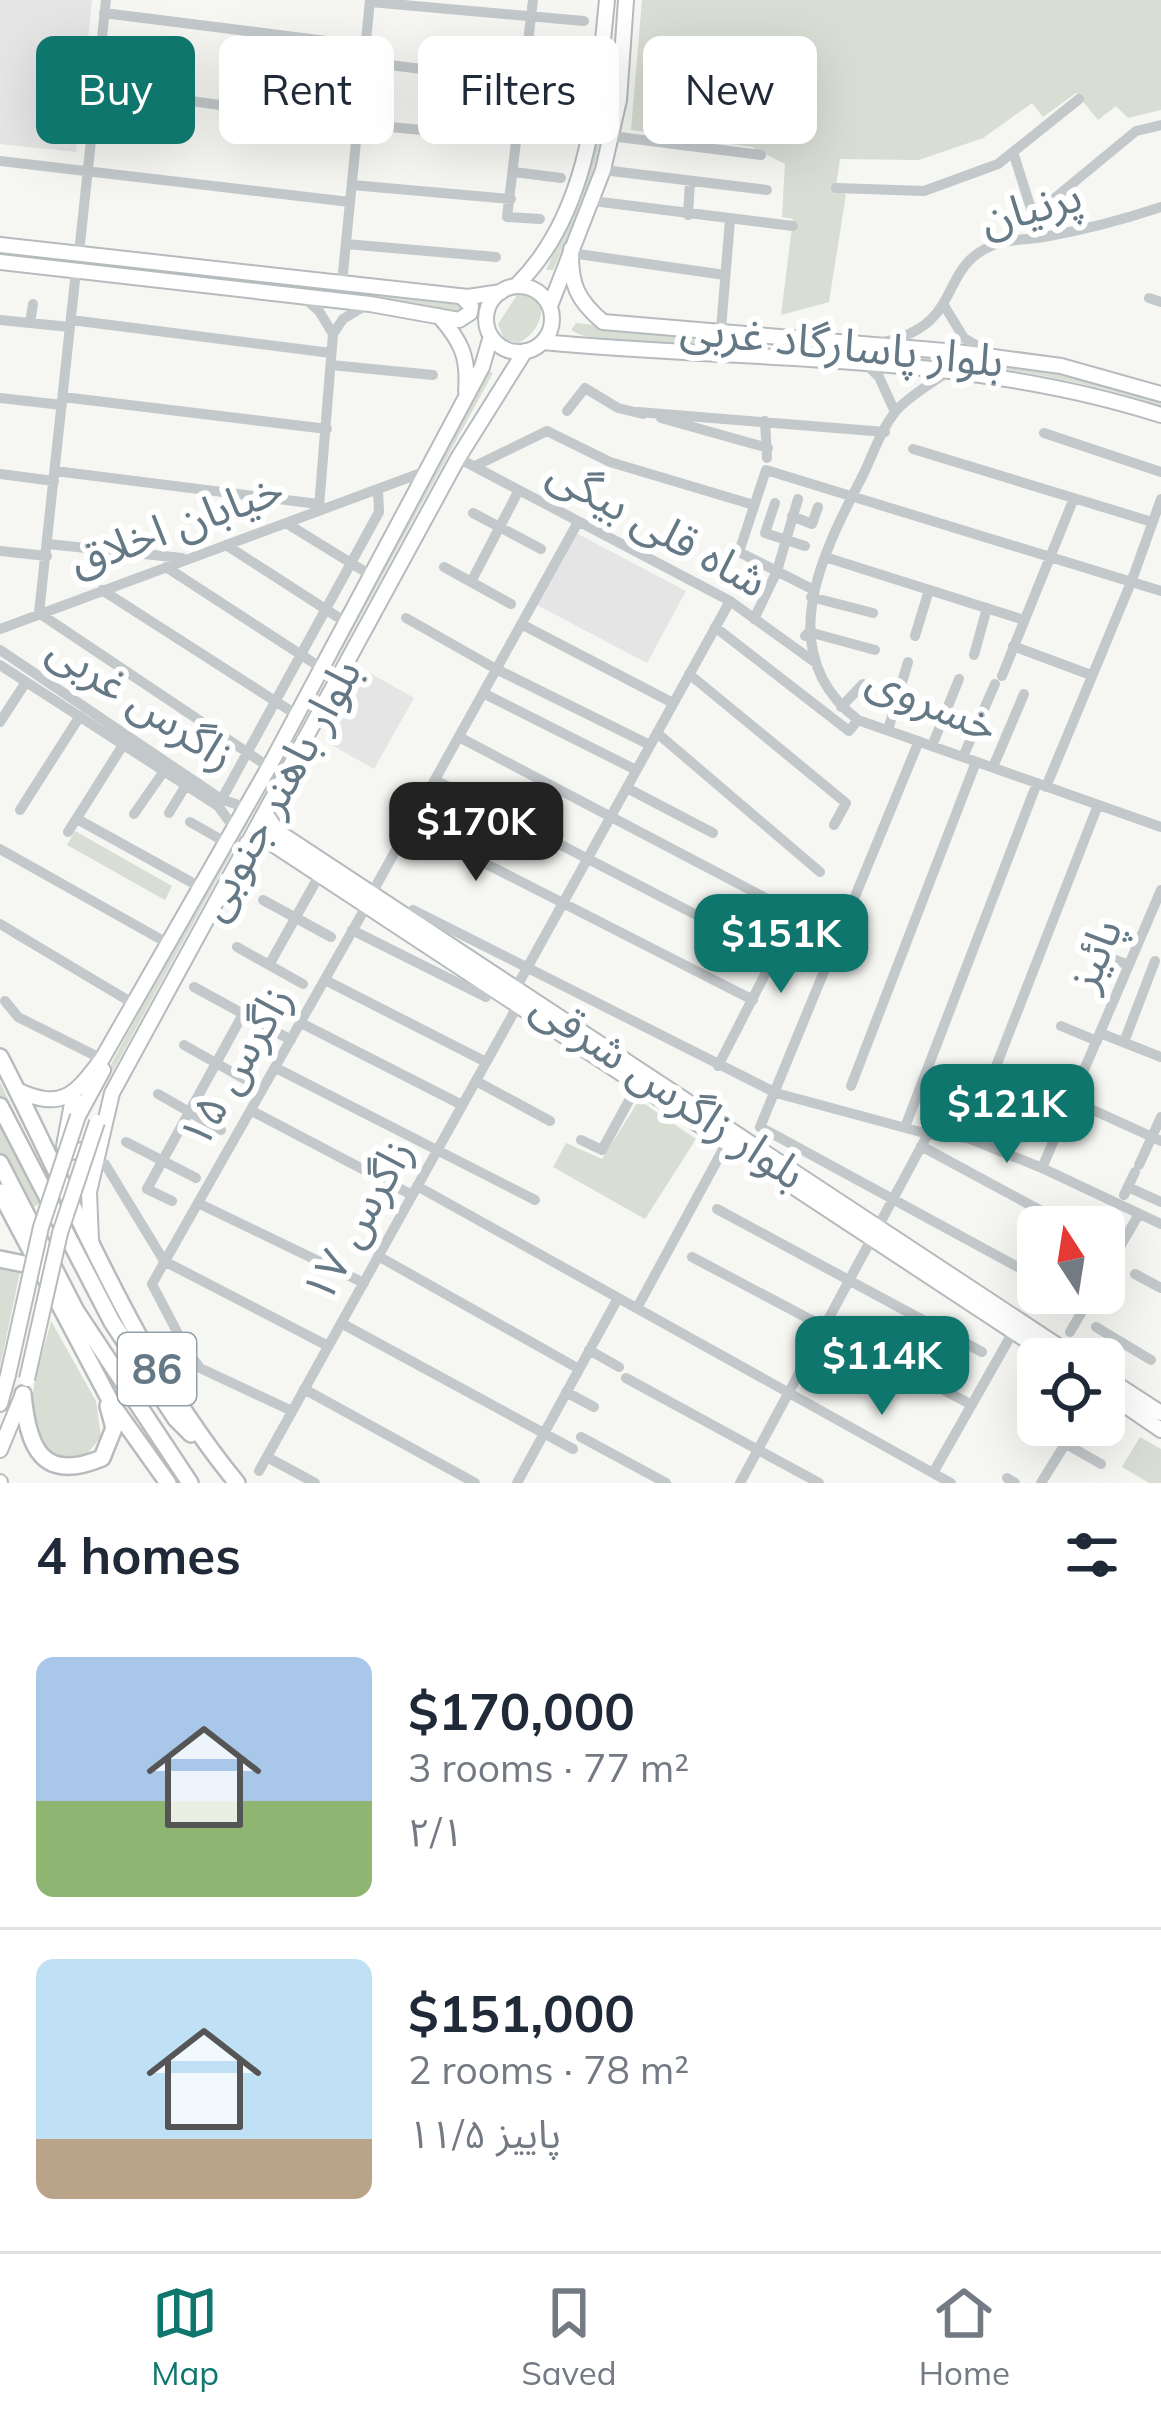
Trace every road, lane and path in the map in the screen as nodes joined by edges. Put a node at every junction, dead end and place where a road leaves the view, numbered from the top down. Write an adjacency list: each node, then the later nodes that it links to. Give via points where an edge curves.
1 (533, 0): 6 (street)
2 (608, 0): 12 (main road)
3 (626, 0): 13 (main road)
4 (370, 1): 6 (street); 10 (street)
5 (105, 6): 8 (street); 9 (street)
6 (532, 15): 7 (street); 11 (street)
7 (584, 21)
8 (102, 36)
9 (301, 36)
10 (367, 36)
11 (529, 36)
12 (604, 36)
13 (619, 95)
14 (1079, 99): 22 (street)
15 (1161, 125): 38 (street, via 1136,131)
16 (619, 137): 23 (street)
17 (91, 144): 26 (street)
18 (356, 144): 30 (street)
19 (517, 144): 27 (street)
20 (587, 144): 48 (main road, via 569,204)
21 (609, 144): 25 (main road)
22 (1013, 152): 31 (street, via 924,191); 38 (street)
23 (761, 155)
24 (0, 160): 26 (street)
25 (603, 170): 29 (street); 35 (main road)
26 (88, 171): 34 (street); 46 (street)
27 (514, 172): 28 (street); 33 (street)
28 (562, 178)
29 (690, 182): 32 (street); 37 (street)
30 (352, 185): 33 (street); 34 (street)
31 (836, 188)
32 (767, 190)
33 (511, 199): 39 (street, via 507,217)
34 (350, 202): 43 (street)
35 (593, 202): 37 (street); 45 (main road)
36 (1161, 207): 42 (street, پرنیان)
37 (688, 215): 40 (street)
38 (1033, 216): 42 (street)
39 (540, 219)
40 (730, 220): 41 (street); 53 (street)
41 (794, 226)
42 (1040, 237): 62 (street, پرنیان, via 974,256)
43 (346, 244): 47 (street); 54 (street)
44 (0, 245): 46 (main road)
45 (571, 251): 52 (main road); 53 (street); 67 (main road, بلوار پاسارگاد غربی, via 575,291 603,322)
46 (80, 254): 50 (main road)
47 (496, 257)
48 (539, 258): 52 (main road, via 543,271); 56 (main road)
49 (0, 262): 51 (main road)
50 (224, 270): 54 (main road); 55 (main road)
51 (76, 271): 55 (main road); 66 (street)
52 (563, 273): 61 (main road)
53 (725, 275): 67 (street)
54 (342, 283): 57 (main road)
55 (222, 287): 58 (main road)
56 (509, 289): 57 (main road); 61 (main road, via 540,293); 70 (main road, via 487,314)
57 (462, 296): 63 (main road, via 470,313)
58 (303, 297): 60 (main road); 68 (street)
59 (33, 304): 65 (street)
60 (368, 304): 63 (main road); 68 (street)
61 (550, 306): 71 (main road)
62 (945, 307): 72 (street, via 919,330); 75 (street, via 964,338)
63 (439, 316): 84 (main road, via 464,349)
64 (0, 320): 65 (street)
65 (30, 323): 66 (street)
66 (71, 324): 76 (street); 85 (street)
67 (721, 329): 69 (main road, بلوار پاسارگاد غربی)
68 (333, 334): 76 (street)
69 (758, 335): 72 (main road, بلوار پاسارگاد غربی); 74 (main road)
70 (491, 336): 73 (main road); 78 (main road, بلوار باهنر جنوبی)
71 (543, 342): 73 (main road); 74 (main road, بلوار پاسارگاد غربی)
72 (874, 344): 75 (main road, بلوار پاسارگاد غربی)
73 (525, 351): 81 (main road, بلوار باهنر جنوبی)
74 (757, 355): 77 (main road, بلوار پاسارگاد غربی)
75 (999, 358): 82 (main road, بلوار پاسارگاد غربی)
76 (331, 359): 80 (street); 91 (street)
77 (866, 364): 79 (main road, بلوار پاسارگاد غربی); 88 (street)
78 (482, 367): 81 (main road, via 500,367); 84 (main road, بلوار باهنر جنوبی)
79 (947, 372): 88 (street); 89 (main road, بلوار پاسارگاد غربی, via 1067,388)
80 (433, 375)
81 (504, 382): 95 (main road, بلوار باهنر جنوبی)
82 (1161, 394)
83 (0, 398): 85 (street)
84 (465, 400): 98 (main road, بلوار باهنر جنوبی)
85 (63, 401): 91 (street); 101 (street)
86 (567, 411): 87 (street, via 585,388)
87 (638, 412): 90 (street); 96 (street)
88 (895, 412): 92 (street, خسروى)
89 (1161, 415)
90 (766, 421): 92 (street); 96 (street)
91 (326, 429): 110 (street)
92 (885, 432): 104 (street, خسروى)
93 (1044, 434): 99 (street)
94 (913, 449): 105 (street)
95 (458, 458): 97 (street, شاه قلی بیگی); 201 (main road, بلوار باهنر جنوبی)
96 (767, 459): 104 (street); 109 (street)
97 (475, 466): 103 (street, شاه قلی بیگی); 109 (street, via 547,431 610,461)
98 (430, 470): 102 (street, خیابان اخلاق); 112 (main road, بلوار باهنر جنوبی)
99 (1161, 472)
100 (0, 475): 101 (street)
101 (55, 476): 110 (street); 123 (street)
102 (378, 489): 110 (street, خیابان اخلاق); 112 (street, via 395,495); 128 (street, via 379,512)
103 (519, 490): 115 (street, شاه قلی بیگی); 118 (street)
104 (852, 496): 125 (street, خسروى); 126 (street)
105 (1074, 498): 116 (street); 126 (street)
106 (797, 499): 114 (street)
107 (1161, 499): 116 (street)
108 (775, 503): 119 (street, via 765,533)
109 (754, 505): 132 (street, via 739,552)
110 (319, 507): 117 (street, خیابان اخلاق)
111 (818, 507): 114 (street, via 812,524)
112 (406, 512): 133 (main road, بلوار باهنر جنوبی)
113 (473, 513): 118 (street)
114 (792, 516): 119 (street)
115 (578, 522): 140 (street, شاه قلی بیگی); 150 (street, زاگرس ۱۵)
116 (1152, 522): 134 (street)
117 (286, 523): 120 (street, خیابان اخلاق); 128 (street)
118 (500, 527): 122 (street); 135 (street)
119 (784, 541): 121 (street); 132 (street)
120 (226, 545): 127 (street, خیابان اخلاق); 142 (street)
121 (805, 546)
122 (542, 549)
123 (47, 550): 124 (street); 127 (street); 144 (street)
124 (2, 551): 131 (street)
125 (825, 557): 137 (street); 139 (street, خسروى)
126 (1049, 558): 134 (street); 148 (street)
127 (189, 559): 129 (street, خیابان اخلاق)
128 (351, 563): 133 (street); 142 (street)
129 (166, 567): 136 (street, خیابان اخلاق); 159 (street)
130 (444, 567): 135 (street)
131 (1, 570)
132 (777, 571): 139 (street); 147 (street)
133 (371, 576): 149 (main road, بلوار باهنر جنوبی)
134 (1132, 580): 138 (street); 167 (street)
135 (471, 582): 141 (street)
136 (102, 590): 144 (street, خیابان اخلاق); 173 (street)
137 (929, 590): 143 (street); 154 (street)
138 (1161, 591)
139 (812, 593): 145 (street); 153 (street, خسروى)
140 (730, 601): 147 (street, شاه قلی بیگی); 152 (street)
141 (511, 604)
142 (326, 608): 149 (street); 159 (street)
143 (987, 608): 148 (street); 160 (street)
144 (39, 613): 151 (street, خیابان اخلاق); 186 (street)
145 (873, 613)
146 (406, 618): 165 (street)
147 (754, 619): 156 (street, شاه قلی بیگی)
148 (1024, 620): 155 (street)
149 (347, 623): 164 (main road, بلوار باهنر جنوبی)
150 (521, 624): 165 (street, زاگرس ۱۵); 174 (street)
151 (3, 626)
152 (715, 627): 166 (street); 178 (street, via 849,731)
153 (809, 632): 156 (street); 158 (street); 163 (street, خسروى)
154 (915, 636)
155 (1013, 646): 167 (street); 187 (street)
156 (795, 648): 163 (street, شاه قلی بیگی)
157 (0, 650): 196 (street, زاگرس غربی)
158 (874, 650)
159 (301, 654): 164 (street); 173 (street)
160 (974, 655)
161 (908, 662): 180 (street)
162 (0, 665): 169 (street, زاگرس غربی)
163 (818, 665): 175 (street, خسروى)
164 (323, 669): 177 (main road, بلوار باهنر جنوبی)
165 (496, 669): 171 (street, زاگرس ۱۵); 185 (street)
166 (689, 674): 174 (street); 207 (street, via 846,803)
167 (1091, 675): 194 (street)
168 (959, 679): 183 (street)
169 (26, 682): 176 (street, زاگرس غربی); 179 (street)
170 (863, 684): 175 (street)
171 (483, 693): 182 (street, زاگرس ۱۵); 190 (street)
172 (1024, 694): 189 (street)
173 (275, 700): 177 (street); 186 (street)
174 (674, 703): 181 (street)
175 (842, 707): 178 (street, خسروى)
176 (80, 716): 184 (street, زاگرس غربی); 199 (street)
177 (297, 716): 188 (main road, بلوار باهنر جنوبی)
178 (858, 720): 180 (street, خسروى)
179 (0, 722)
180 (888, 730): 183 (street, خسروى)
181 (657, 733): 185 (street); 216 (street)
182 (459, 737): 192 (street, زاگرس ۱۵); 203 (street)
183 (926, 744): 187 (street, خسروى); 270 (street)
184 (123, 745): 191 (street, زاگرس غربی); 204 (street)
185 (650, 745): 190 (street)
186 (247, 752): 188 (street); 196 (street)
187 (970, 759): 189 (street, خسروى); 266 (street)
188 (269, 767): 198 (main road, بلوار باهنر جنوبی)
189 (993, 767): 194 (street, خسروى)
190 (636, 770): 195 (street)
191 (164, 771): 193 (street, زاگرس غربی); 202 (street)
192 (435, 781): 206 (street, زاگرس ۱۵); 215 (street)
193 (186, 785): 196 (street, زاگرس غربی); 200 (street)
194 (1042, 785): 197 (street, خسروى); 280 (street)
195 (627, 788): 203 (street); 210 (street)
196 (220, 802): 198 (street, زاگرس غربی); 211 (street, زاگرس غربی)
197 (1098, 805): 208 (street, خسروى); 284 (street)
198 (247, 808): 211 (main road, بلوار باهنر جنوبی)
199 (20, 810)
200 (169, 813)
201 (265, 813): 212 (main road, بلوار زاگرس شرقی); 213 (main road, بلوار باهنر جنوبی)
202 (134, 814)
203 (611, 816): 215 (street); 234 (street, via 796,914)
204 (77, 819): 209 (street); 218 (street)
205 (190, 823): 211 (street)
206 (410, 824): 221 (street, زاگرس ۱۵); 222 (street)
207 (834, 824)
208 (1161, 827)
209 (68, 832)
210 (712, 833)
211 (231, 836): 218 (main road, بلوار باهنر جنوبی)
212 (274, 837): 213 (main road); 217 (main road, بلوار زاگرس شرقی); 221 (main road, بلوار زاگرس شرقی)
213 (248, 843): 228 (main road, بلوار باهنر جنوبی)
214 (0, 849): 230 (street)
215 (587, 859): 222 (street); 234 (street)
216 (820, 872)
217 (320, 874): 221 (main road, بلوار زاگرس شرقی); 224 (street)
218 (200, 887): 226 (main road, بلوار باهنر جنوبی)
219 (1161, 890): 237 (street, پائیز)
220 (263, 899): 224 (street)
221 (369, 899): 227 (street, زاگرس ۱۵); 232 (main road, بلوار زاگرس شرقی)
222 (563, 903): 238 (street); 244 (street)
223 (413, 910): 238 (street)
224 (296, 918): 229 (street); 236 (street)
225 (0, 924): 246 (street)
226 (178, 927): 230 (main road, بلوار باهنر جنوبی); 344 (main road, bridge, via 78,1116 40,1227)
227 (352, 930): 239 (street, زاگرس ۱۵); 243 (street)
228 (197, 936): 289 (main road, بلوار باهنر جنوبی, via 112,1094); 346 (main road, bridge, via 107,1091 59,1233)
229 (331, 937)
230 (169, 944): 246 (main road, بلوار باهنر جنوبی)
231 (237, 947): 236 (street)
232 (443, 948): 242 (main road, بلوار زاگرس شرقی); 247 (main road, بلوار زاگرس شرقی)
233 (1096, 953): 237 (street)
234 (776, 956): 244 (street)
235 (1155, 961): 253 (street)
236 (269, 965): 240 (street)
237 (1129, 965): 251 (street, پائیز)
238 (527, 968): 242 (street); 261 (street)
239 (325, 980): 249 (street, زاگرس ۱۵); 259 (street)
240 (303, 984)
241 (194, 987): 248 (street)
242 (516, 988): 255 (main road, بلوار زاگرس شرقی)
243 (486, 997)
244 (753, 1000): 261 (street)
245 (5, 1001): 258 (street, via 18,1017)
246 (134, 1004): 258 (main road, بلوار باهنر جنوبی)
247 (518, 1005): 255 (main road, بلوار زاگرس شرقی); 259 (street, زاگرس ۱۷)
248 (243, 1014): 252 (street); 260 (street)
249 (301, 1023): 252 (street, زاگرس ۱۵); 272 (street)
250 (1061, 1025): 251 (street)
251 (1098, 1037): 253 (street); 274 (street, پائیز)
252 (291, 1040): 262 (street, زاگرس ۱۵)
253 (1124, 1042): 257 (street)
254 (184, 1045): 260 (street)
255 (602, 1052): 265 (main road, بلوار زاگرس شرقی); 308 (main road, بلوار زاگرس شرقی)
256 (0, 1057): 267 (highway, 86)
257 (1161, 1057)
258 (102, 1059): 268 (main road, بلوار باهنر جنوبی)
259 (486, 1062): 264 (street, زاگرس ۱۷)
260 (216, 1063): 263 (street); 276 (street)
261 (718, 1066): 270 (street)
262 (276, 1068): 277 (street, زاگرس ۱۵); 291 (street)
263 (248, 1081)
264 (476, 1081): 272 (street, زاگرس ۱۷); 279 (street)
265 (638, 1084): 286 (street, via 602,1150); 288 (main road, بلوار زاگرس شرقی)
266 (851, 1086)
267 (17, 1090): 268 (main road, via 48,1101); 315 (highway, 86)
268 (74, 1094): 289 (main road, via 64,1146 82,1152)
269 (158, 1094): 276 (street)
270 (776, 1094): 280 (street); 303 (street, via 760,1127)
271 (1031, 1096): 274 (street)
272 (462, 1105): 291 (street, زاگرس ۱۷)
273 (0, 1106): 365 (highway, via 112,1322 176,1419)
274 (1069, 1106): 275 (street); 297 (street, پائیز)
275 (1090, 1108): 283 (street); 285 (street)
276 (190, 1112): 281 (street); 294 (street)
277 (253, 1112): 300 (street); 307 (street, زاگرس ۱۵)
278 (1161, 1117): 285 (street)
279 (550, 1121)
280 (905, 1127): 282 (street)
281 (221, 1130)
282 (928, 1134): 284 (street); 290 (street)
283 (1078, 1136)
284 (968, 1138): 297 (street)
285 (1156, 1139): 292 (street)
286 (581, 1140)
287 (126, 1142): 294 (street)
288 (726, 1144): 308 (main road, بلوار زاگرس شرقی); 328 (street)
289 (101, 1145): 315 (main road, بلوار باهنر جنوبی, via 88,1192)
290 (921, 1146): 303 (street); 309 (street)
291 (437, 1150): 300 (street, زاگرس ۱۷); 304 (street)
292 (1146, 1151): 293 (street); 306 (street, via 1126,1191)
293 (1161, 1157)
294 (163, 1161): 298 (street); 299 (street)
295 (0, 1163): 372 (highway, via 76,1311)
296 (105, 1163): 302 (street)
297 (1042, 1168): 311 (street)
298 (196, 1178)
299 (147, 1189): 302 (street); 305 (street)
300 (415, 1190): 316 (street, زاگرس ۱۷); 327 (street)
301 (0, 1192): 321 (highway, 86)
302 (124, 1196): 319 (street)
303 (894, 1199): 313 (street); 320 (street)
304 (535, 1200)
305 (172, 1201)
306 (1161, 1202)
307 (198, 1203): 319 (street, زاگرس ۱۵); 325 (street)
308 (827, 1203): 313 (main road, بلوار زاگرس شرقی)
309 (1031, 1206)
310 (717, 1209): 324 (street)
311 (1138, 1214): 312 (street); 314 (street)
312 (1161, 1224)
313 (876, 1234): 322 (main road, بلوار زاگرس شرقی); 324 (street)
314 (1125, 1238)
315 (91, 1246): 365 (highway, 86, via 157,1370)
316 (378, 1256): 325 (street, زاگرس ۱۷); 343 (street)
317 (692, 1257): 331 (street)
318 (0, 1259): 321 (highway)
319 (164, 1261): 339 (street); 355 (street, via 153,1292 194,1362)
320 (1017, 1266)
321 (39, 1267): 345 (highway, 86)
322 (932, 1271): 333 (main road, بلوار زاگرس شرقی); 336 (main road, بلوار زاگرس شرقی)
323 (1135, 1274): 326 (street)
324 (850, 1281): 331 (street); 341 (street)
325 (364, 1283): 330 (street, زاگرس ۱۷)
326 (1161, 1288)
327 (617, 1298): 328 (street); 340 (street)
328 (637, 1308): 350 (street)
329 (1081, 1314): 334 (street)
330 (341, 1323): 339 (street, زاگرس ۱۷); 358 (street)
331 (826, 1326): 350 (street); 352 (street)
332 (1096, 1327): 337 (street)
333 (1013, 1332): 335 (main road, بلوار زاگرس شرقی); 352 (street)
334 (1070, 1332)
335 (1022, 1338)
336 (1043, 1338)
337 (1115, 1338)
338 (1125, 1344): 342 (street)
339 (328, 1346): 348 (street, زاگرس ۱۷)
340 (589, 1350): 343 (street); 364 (street)
341 (982, 1352)
342 (1151, 1360)
343 (579, 1369): 349 (street)
344 (4, 1377): 351 (main road)
345 (102, 1386): 346 (highway, via 114,1428 102,1458 63,1471 29,1437); 371 (highway, 86)
346 (25, 1387): 363 (main road)
347 (1125, 1388): 356 (main road)
348 (304, 1389): 355 (street, زاگرس ۱۷); 375 (street)
349 (566, 1392): 354 (street); 358 (street)
350 (789, 1393): 364 (street); 369 (street)
351 (0, 1404)
352 (972, 1405): 369 (street)
353 (1125, 1405): 357 (main road)
354 (593, 1407)
355 (292, 1411): 366 (street, زاگرس ۱۷)
356 (1161, 1413)
357 (1161, 1430)
358 (544, 1434): 362 (street); 370 (street)
359 (581, 1437): 377 (street)
360 (1064, 1446): 381 (street)
361 (1069, 1446): 367 (street)
362 (573, 1449)
363 (0, 1450)
364 (758, 1450): 378 (street); 379 (street)
365 (215, 1456): 373 (highway, 86)
366 (267, 1456): 368 (street, زاگرس ۱۷); 374 (street)
367 (1101, 1464)
368 (259, 1472)
369 (933, 1473): 380 (street)
370 (519, 1479): 376 (street)
371 (168, 1483)
372 (190, 1483)
373 (237, 1483)
374 (315, 1483)
375 (475, 1483)
376 (536, 1483)
377 (666, 1483)
378 (740, 1483)
379 (818, 1483)
380 (951, 1483)
381 (1041, 1483)

